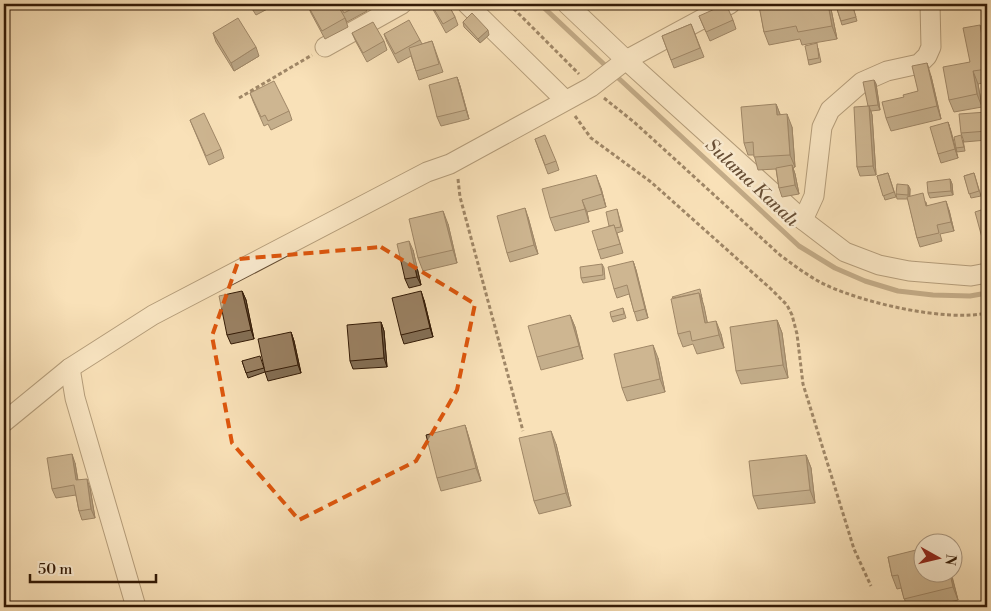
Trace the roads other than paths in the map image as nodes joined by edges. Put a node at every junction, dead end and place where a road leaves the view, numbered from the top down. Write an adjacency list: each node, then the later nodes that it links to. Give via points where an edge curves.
1 (402, 4): 6 (street)
2 (467, 4): 8 (street)
3 (567, 4): 7 (street)
4 (730, 4): 7 (street)
5 (930, 4): 9 (street, via 932,47 927,56 919,64 887,71 862,82 830,110 822,127 814,196)
6 (325, 47)
7 (622, 63): 8 (street, via 595,85); 9 (street)
8 (565, 100): 11 (street, via 456,161 427,172 153,316)
9 (803, 220): 10 (street, via 845,252 879,265 937,274 971,276)
10 (987, 273)
11 (70, 368): 12 (street); 13 (street, via 74,398)
12 (4, 422)
13 (136, 607)

